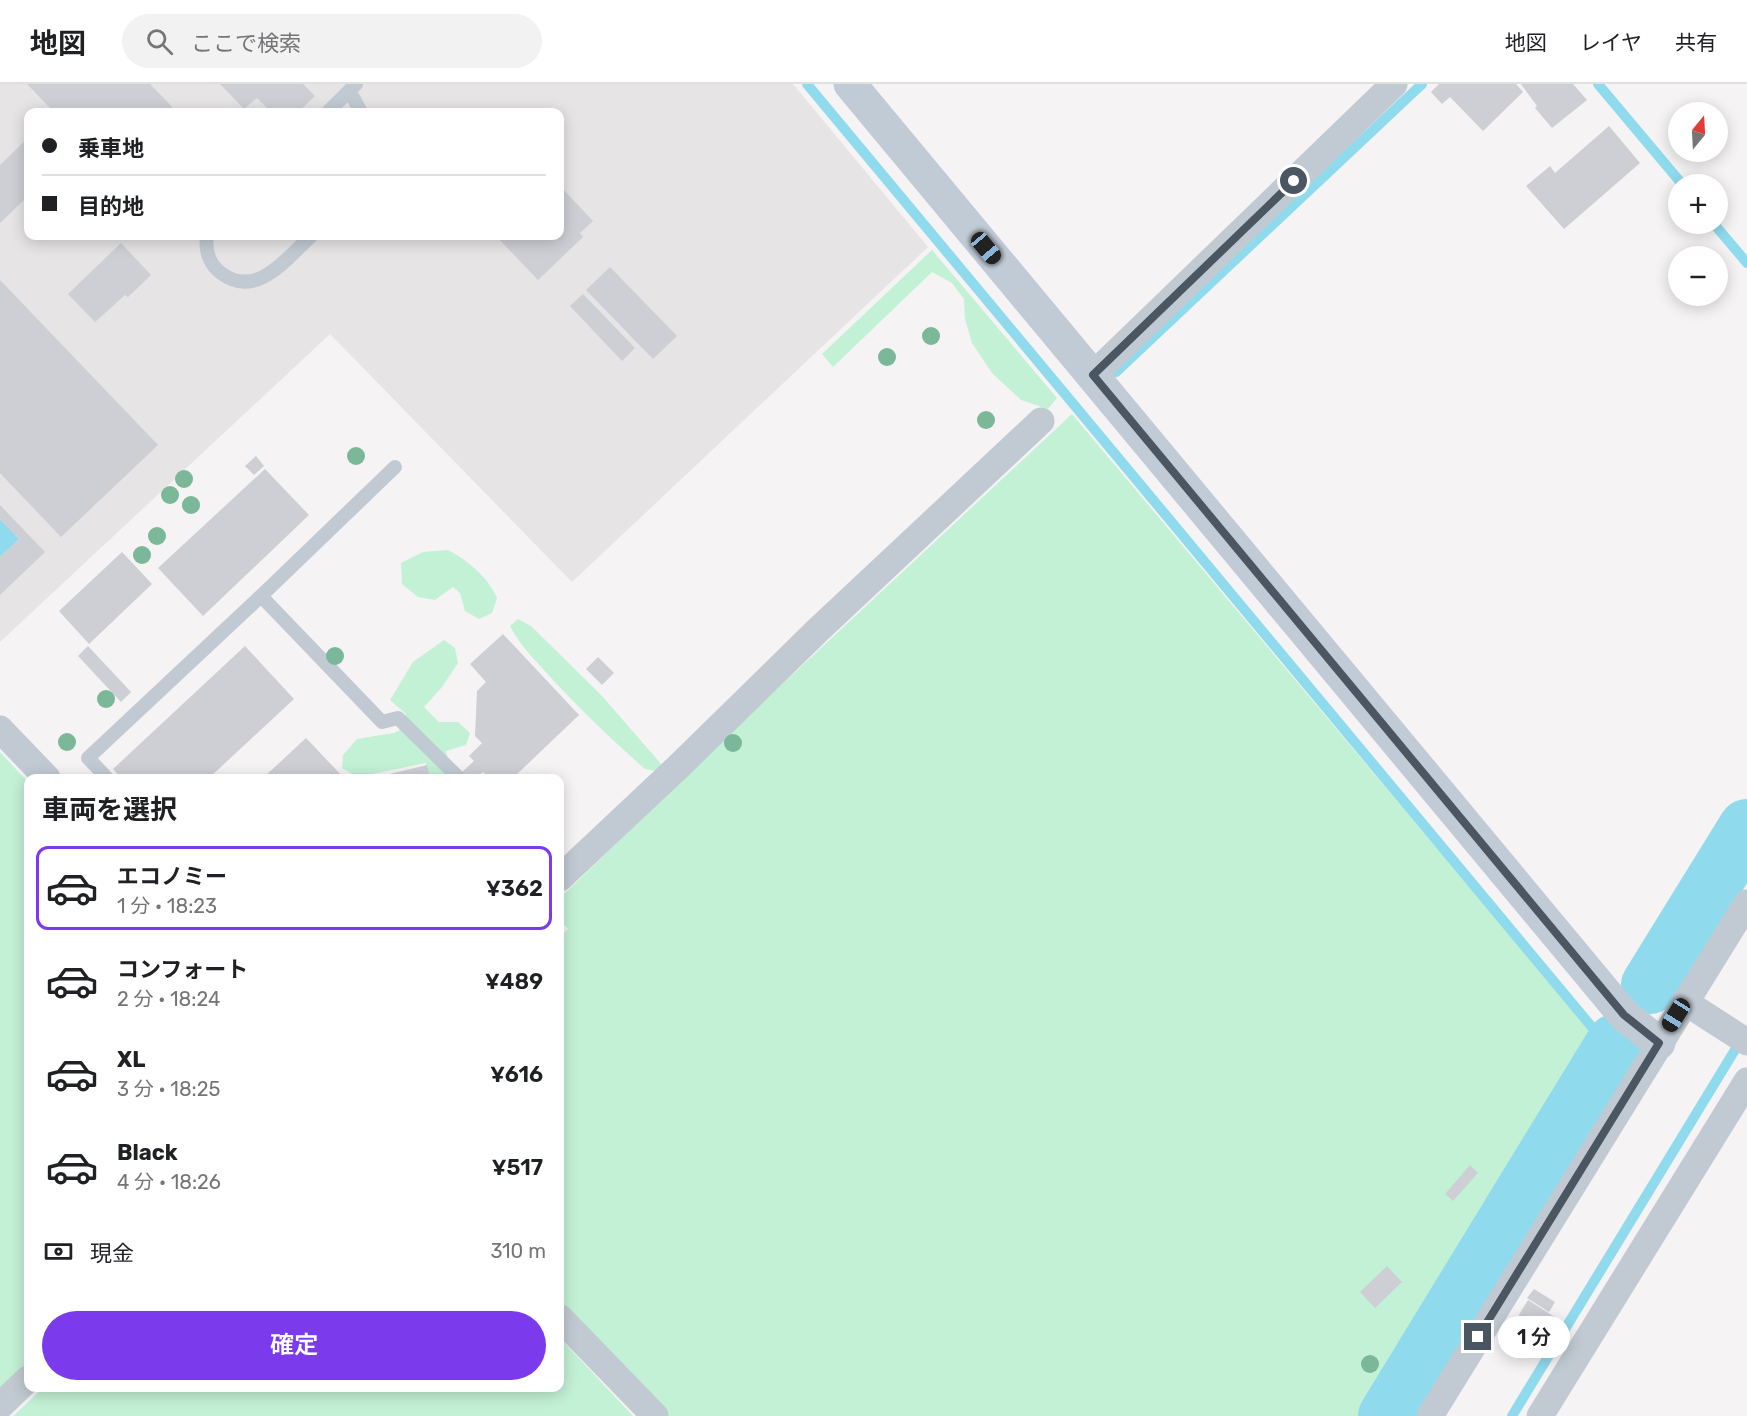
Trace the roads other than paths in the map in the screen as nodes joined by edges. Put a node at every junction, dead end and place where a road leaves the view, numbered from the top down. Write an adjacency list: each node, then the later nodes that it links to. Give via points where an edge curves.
1 (850, 84): 8 (street)
2 (1394, 84): 8 (street)
3 (353, 88): 4 (lane); 5 (lane)
4 (332, 108)
5 (360, 108)
6 (207, 240): 7 (lane, via 207,253 218,271 235,281 247,282 268,276)
7 (307, 240)
8 (1093, 375): 20 (street, via 1624,1015)
9 (1041, 421): 16 (street)
10 (395, 467): 11 (lane)
11 (261, 596): 14 (lane, via 88,758); 15 (lane, via 382,722 398,718)
12 (0, 729): 13 (street)
13 (43, 774)
14 (103, 774)
15 (455, 774)
16 (564, 874)
17 (1747, 903): 18 (street)
18 (1685, 1002): 19 (street); 20 (street)
19 (1739, 1037)
20 (1659, 1043): 26 (street)
21 (1747, 1081): 27 (street)
22 (564, 1322): 25 (street)
23 (24, 1383): 24 (street)
24 (0, 1406)
25 (655, 1416)
26 (1430, 1416)
27 (1540, 1416)

